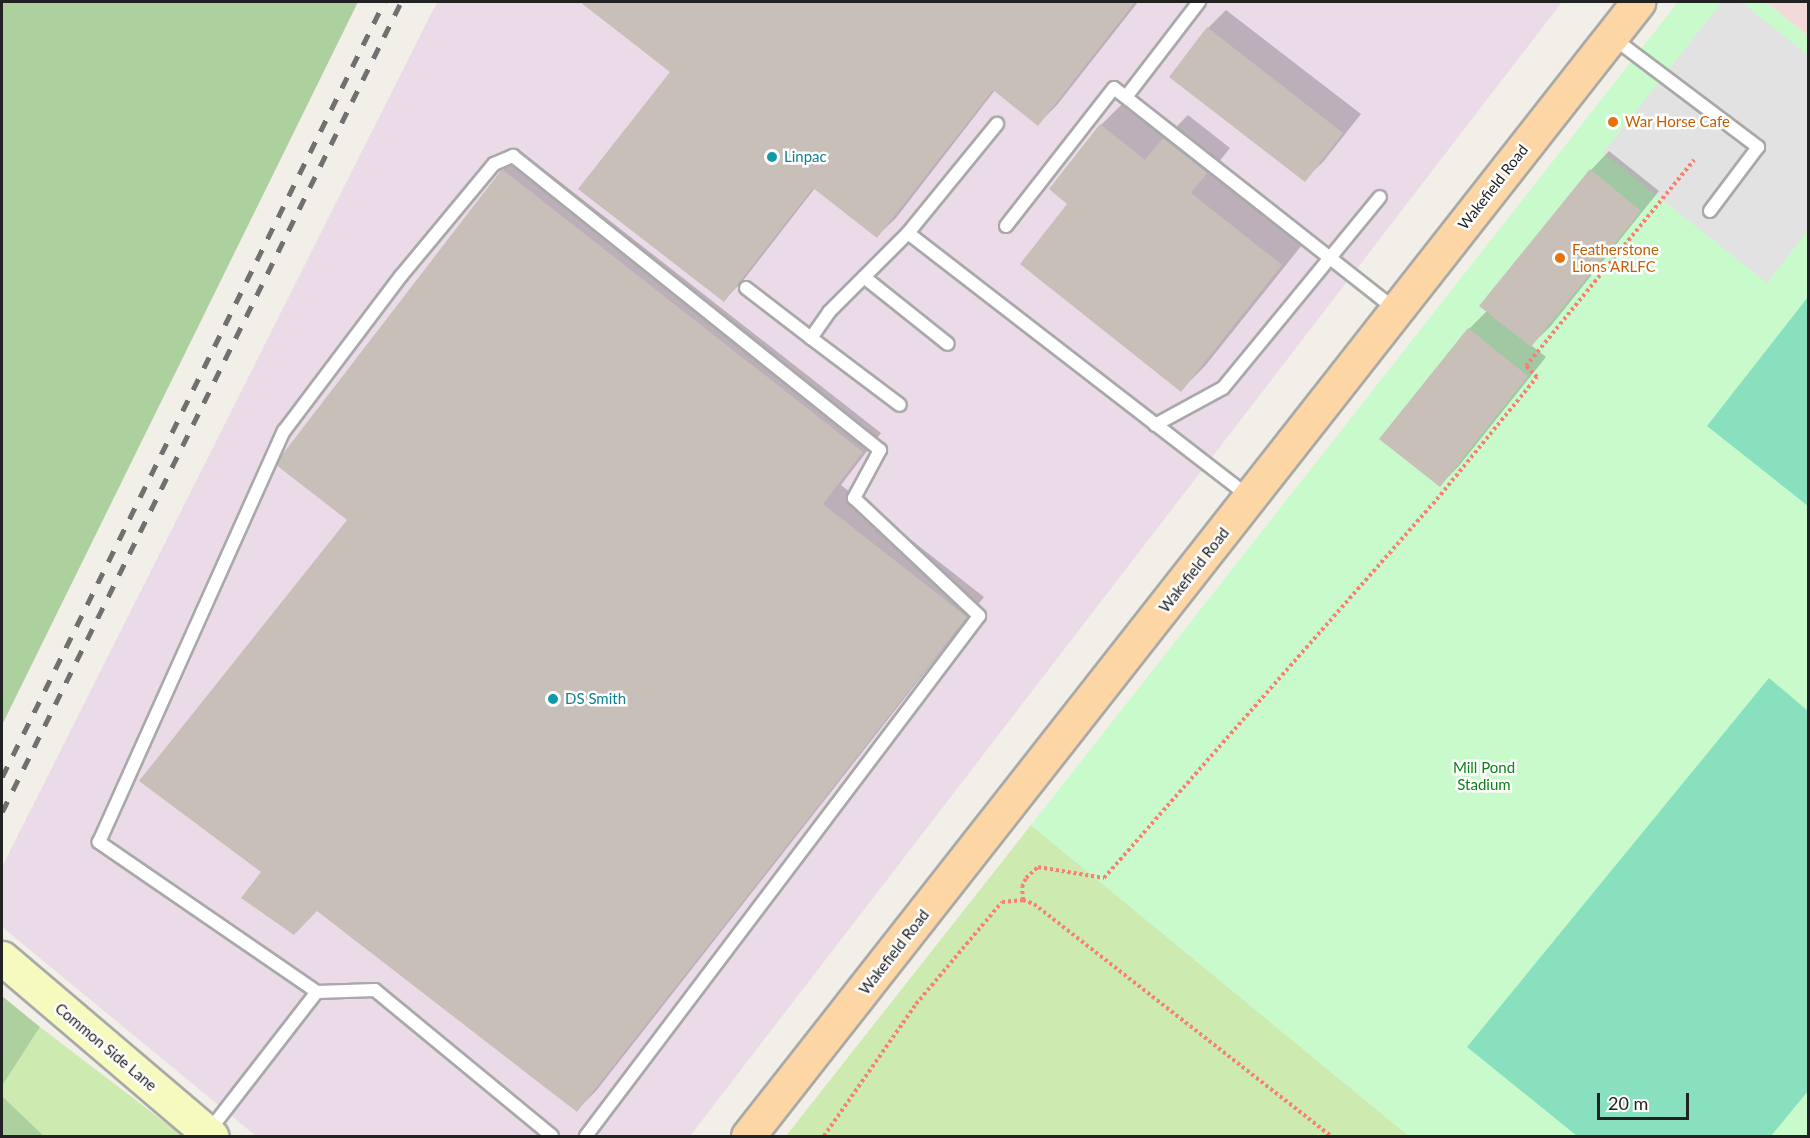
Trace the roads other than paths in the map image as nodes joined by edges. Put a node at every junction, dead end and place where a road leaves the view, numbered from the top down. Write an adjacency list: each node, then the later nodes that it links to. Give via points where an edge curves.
1 (1199, 2): 4 (lane)
2 (1638, 2): 3 (main road, Wakefield Road)
3 (1611, 37): 7 (lane, via 1758,147); 13 (main road, Wakefield Road)
4 (1126, 98): 8 (lane, via 1114,88); 10 (lane)
5 (997, 124): 9 (lane)
6 (1380, 197): 10 (lane)
7 (1710, 211)
8 (1006, 226)
9 (908, 233): 11 (lane); 17 (lane)
10 (1331, 258): 13 (lane); 17 (lane, via 1223,388)
11 (864, 276): 14 (lane, via 829,312); 15 (lane)
12 (746, 288): 14 (lane)
13 (1397, 311): 18 (main road, Wakefield Road)
14 (812, 338): 16 (lane)
15 (948, 344)
16 (900, 405)
17 (1155, 425): 18 (lane)
18 (1251, 498): 24 (main road, Wakefield Road)
19 (2, 958): 21 (main road, Common Side Lane)
20 (317, 992): 21 (lane); 22 (lane, via 375,990); 23 (lane, via 99,842 284,431 401,276 494,164 513,156 880,450 854,498 979,616)
21 (209, 1135)
22 (552, 1137)
23 (585, 1137)
24 (748, 1137)

